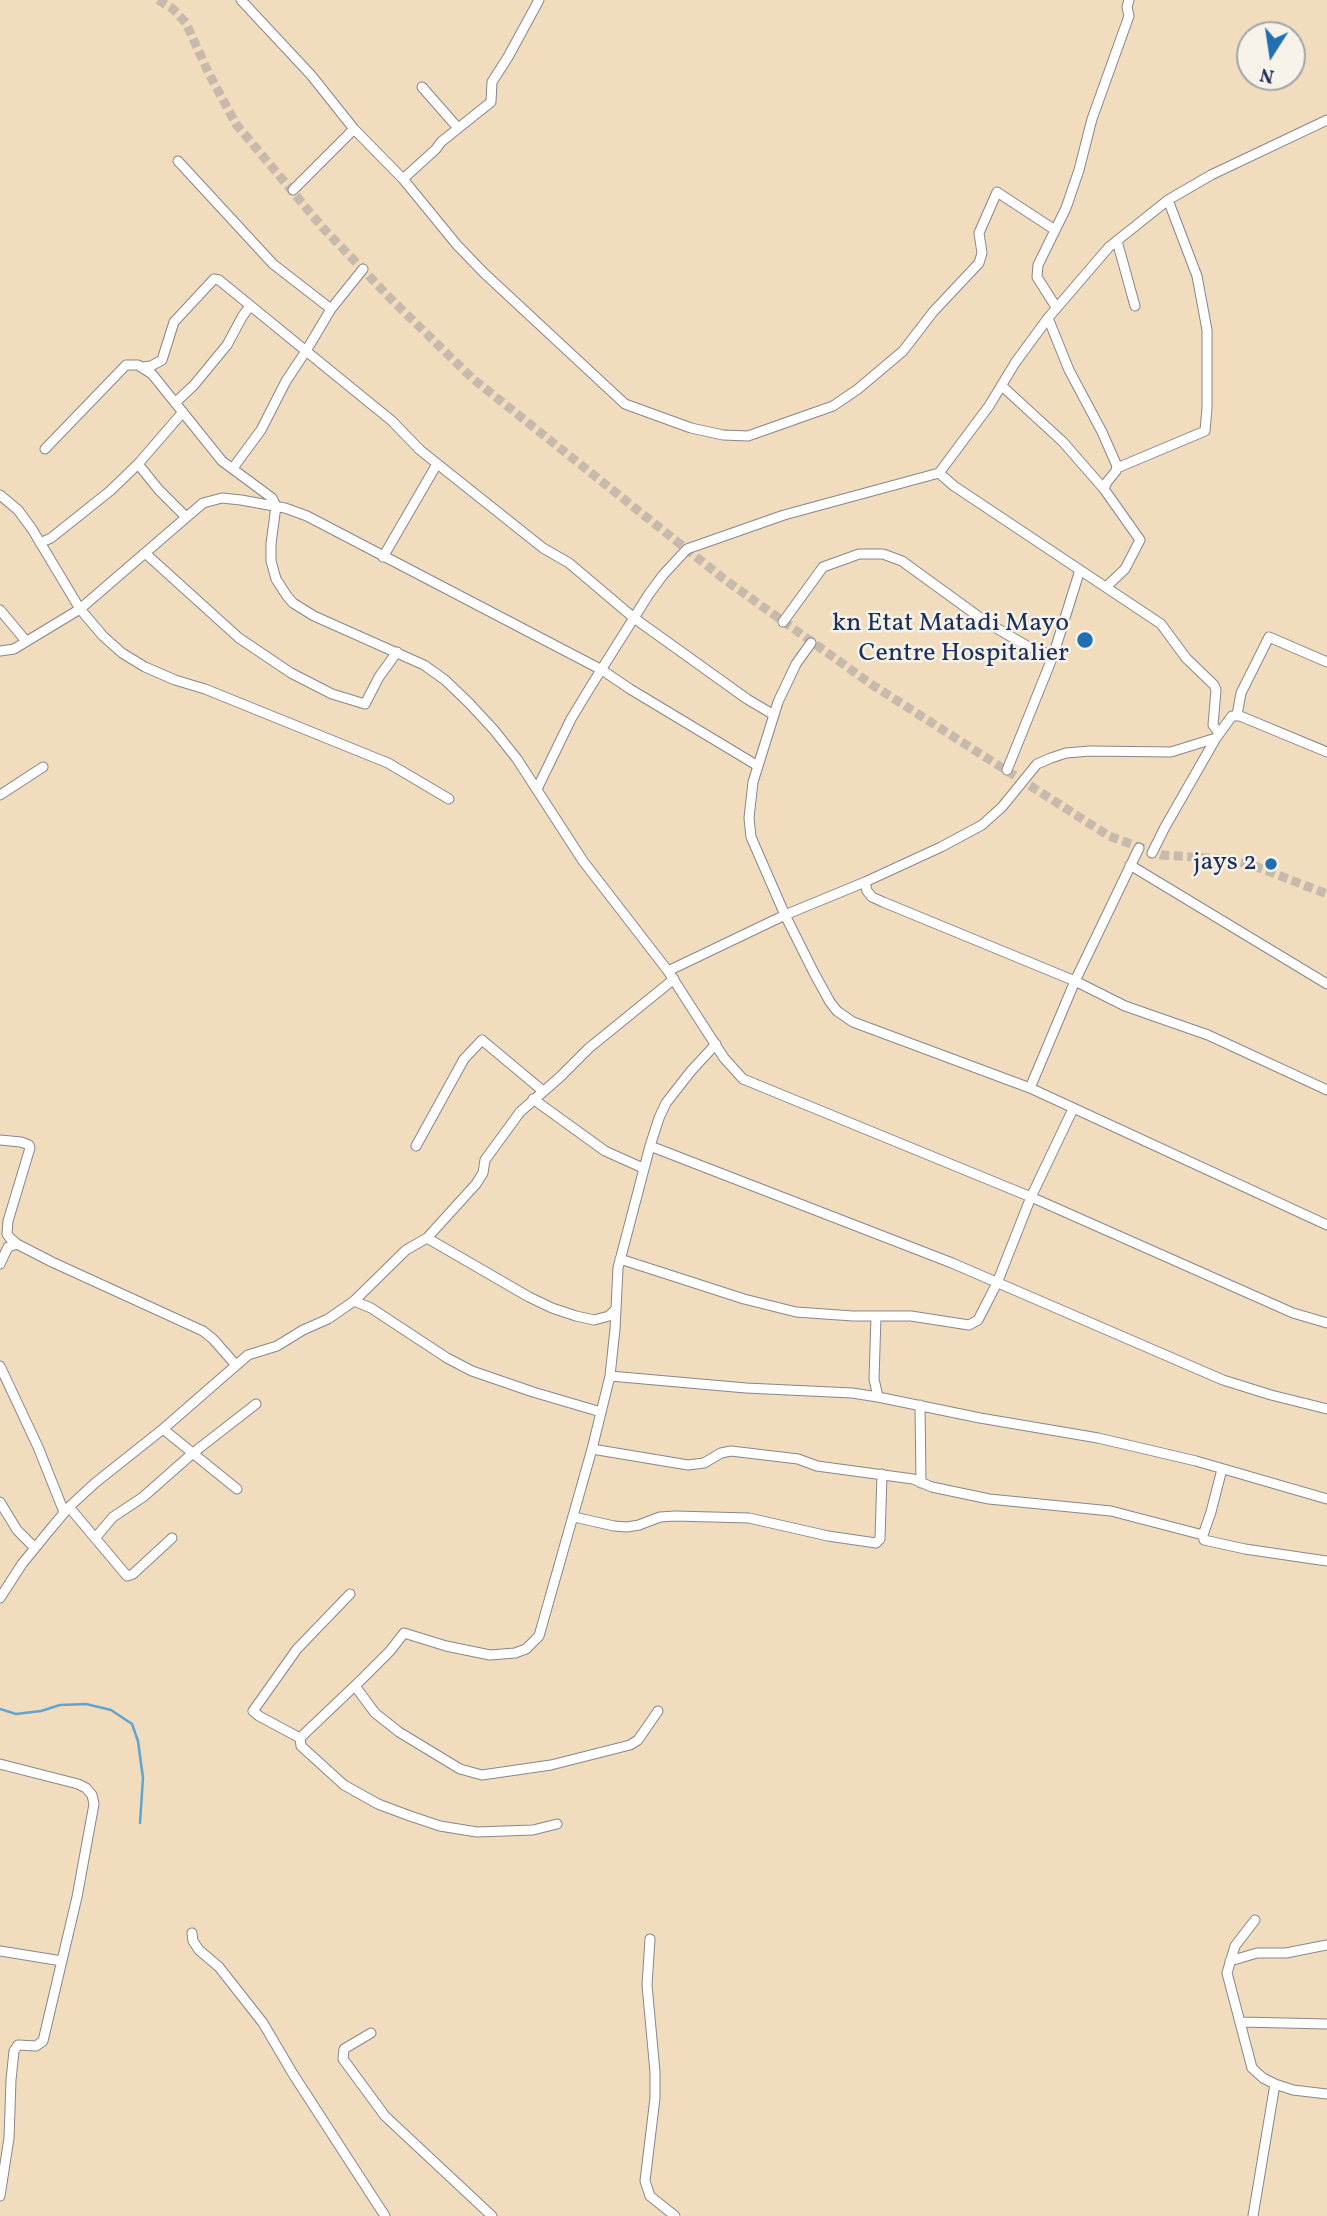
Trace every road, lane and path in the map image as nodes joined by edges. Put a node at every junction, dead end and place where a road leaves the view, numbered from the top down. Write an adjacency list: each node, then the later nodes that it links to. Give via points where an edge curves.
1 (241, 0): 7 (street)
2 (539, 0): 6 (street, via 492,82 491,102)
3 (1129, 0): 12 (street, via 1129,16)
4 (422, 87): 6 (street)
5 (1327, 120): 11 (street)
6 (458, 128): 9 (street)
7 (354, 129): 9 (street); 10 (street)
8 (178, 161): 18 (street, via 272,264)
9 (403, 178): 12 (street, via 467,256 625,404 723,435 748,436 833,406 903,351 979,262 979,233 997,192)
10 (293, 190)
11 (1168, 200): 13 (street); 29 (street, via 1197,276 1207,330 1205,432)
12 (1055, 230): 17 (street, via 1038,264 1037,277)
13 (1117, 241): 16 (street); 17 (street)
14 (363, 269): 18 (street)
15 (250, 306): 20 (street); 21 (street, via 219,280 211,280 174,322 162,360); 23 (street, via 227,345)
16 (1135, 306)
17 (1056, 307): 19 (street)
18 (331, 309): 20 (street)
19 (1048, 318): 22 (street); 29 (street)
20 (306, 351): 27 (street); 28 (street, via 261,430)
21 (142, 367): 23 (street); 25 (street, via 124,366)
22 (1002, 386): 30 (street); 31 (street, via 1063,442)
23 (176, 402): 24 (street)
24 (183, 412): 26 (street); 28 (street, via 222,461)
25 (45, 449)
26 (138, 464): 34 (street); 35 (street)
27 (437, 464): 37 (street); 42 (street)
28 (233, 468): 33 (street, via 264,490)
29 (1117, 468): 31 (street)
30 (939, 473): 38 (street); 42 (street, via 783,515 687,550 663,575)
31 (1104, 489): 39 (street, via 1140,540 1125,569)
32 (0, 495): 35 (street, via 18,510)
33 (276, 506): 34 (street, via 212,499); 37 (street, via 296,511); 47 (street, via 271,561 287,596 314,616)
34 (186, 517): 36 (street)
35 (40, 543): 40 (street)
36 (145, 553): 40 (street); 47 (street, via 239,638 331,694 365,704)
37 (383, 557): 50 (street)
38 (1080, 570): 39 (street); 48 (street)
39 (1106, 587): 53 (street, via 1156,619 1214,685)
40 (80, 609): 44 (street); 60 (street, via 122,653 145,667 366,753)
41 (0, 610): 44 (street)
42 (634, 618): 50 (street); 51 (street)
43 (783, 622): 48 (street, via 823,567 859,554 883,554 902,561 986,622)
44 (26, 641): 46 (street)
45 (811, 643): 51 (street, via 785,684)
46 (0, 651)
47 (397, 652): 58 (street, via 434,673 461,696 494,730)
48 (1053, 656): 57 (street)
49 (1327, 662): 52 (street, via 1269,637 1241,693)
50 (601, 670): 55 (street); 58 (street)
51 (774, 715): 55 (street)
52 (1237, 715): 53 (street); 54 (street)
53 (1217, 735): 62 (street); 64 (street, via 1171,752 1090,751 1051,758 1037,764 982,825)
54 (1327, 752)
55 (758, 766): 65 (street, via 750,800 751,837)
56 (43, 767): 59 (street)
57 (1007, 770)
58 (537, 789): 66 (street, via 583,861)
59 (0, 795)
60 (449, 799)
61 (1139, 848): 63 (street)
62 (1152, 853)
63 (1130, 865): 67 (street); 68 (street)
64 (865, 883): 65 (street); 67 (street, via 872,897)
65 (785, 915): 66 (street); 70 (street, via 830,1002 844,1016)
66 (671, 975): 69 (street); 72 (street)
67 (1075, 981): 70 (street); 71 (street)
68 (1327, 984)
69 (716, 1044): 77 (street, via 666,1103); 79 (street, via 736,1073 754,1085)
70 (1030, 1088): 74 (street)
71 (1327, 1090)
72 (543, 1091): 73 (street); 76 (street, via 482,1040 464,1059)
73 (533, 1099): 78 (street, via 605,1151); 82 (street, via 485,1160 476,1184)
74 (1073, 1108): 79 (street); 80 (street)
75 (0, 1140): 81 (street, via 22,1142 30,1148)
76 (416, 1146)
77 (649, 1146): 78 (street); 86 (street)
78 (643, 1168): 84 (street)
79 (1031, 1197): 86 (street); 90 (street, via 1272,1304)
80 (1327, 1225)
81 (4, 1232): 83 (street)
82 (427, 1238): 87 (street, via 406,1250); 88 (street, via 552,1308 594,1320)
83 (17, 1244): 85 (street, via 8,1247); 91 (street, via 203,1331)
84 (620, 1259): 88 (street); 89 (street, via 796,1312)
85 (0, 1264)
86 (997, 1283): 89 (street, via 978,1320 970,1325 911,1316); 97 (street, via 1223,1380)
87 (354, 1301): 91 (street, via 328,1319); 98 (street, via 472,1371)
88 (616, 1309): 93 (street)
89 (876, 1317): 94 (street, via 874,1379)
90 (1327, 1323)
91 (235, 1364): 99 (street)
92 (0, 1366): 108 (street)
93 (610, 1376): 94 (street); 98 (street)
94 (878, 1396): 96 (street)
95 (256, 1404): 101 (street)
96 (920, 1405): 102 (street, via 1098,1438); 104 (street)
97 (1327, 1409)
98 (601, 1412): 100 (street)
99 (163, 1429): 101 (street); 108 (street)
100 (592, 1449): 103 (street, via 688,1465 704,1463 721,1453 740,1452); 109 (street)
101 (193, 1453): 105 (street); 111 (street, via 113,1517)
102 (1222, 1469): 106 (street); 110 (street)
103 (882, 1474): 104 (street); 109 (street, via 880,1539 876,1543 748,1518 667,1516 627,1527)
104 (921, 1483): 110 (street, via 989,1499 1111,1511)
105 (237, 1489)
106 (1327, 1499)
107 (0, 1502): 113 (street)
108 (67, 1510): 111 (street); 113 (street)
109 (574, 1517): 117 (street, via 544,1626 526,1649 490,1655 405,1633)
110 (1203, 1535): 114 (street, via 1206,1541)
111 (96, 1537): 112 (street, via 127,1576)
112 (172, 1538)
113 (35, 1548): 116 (street)
114 (1327, 1561)
115 (350, 1594): 119 (street, via 297,1649 253,1711)
116 (0, 1598)
117 (355, 1686): 118 (street, via 375,1713 399,1732 460,1769 482,1776 629,1745 638,1740); 119 (street)
118 (658, 1711)
119 (300, 1738): 121 (street, via 301,1746 344,1785 378,1804 440,1826 477,1832)
120 (0, 1764): 127 (street, via 78,1784 92,1796 93,1813)
121 (557, 1825)
122 (1255, 1920): 128 (street)
123 (191, 1933): 136 (street, via 199,1950 219,1967 263,2023)
124 (650, 1939): 138 (street, via 647,1985 655,2098 645,2181 650,2196)
125 (1327, 1945): 128 (street, via 1286,1953 1257,1952)
126 (0, 1951): 127 (street)
127 (62, 1961): 134 (street, via 43,2041 36,2046 18,2045 14,2051)
128 (1230, 1961): 129 (street, via 1227,1978)
129 (1241, 2022): 130 (street); 132 (street, via 1252,2068)
130 (1327, 2024)
131 (370, 2033): 137 (street, via 344,2049 343,2059 385,2116)
132 (1275, 2084): 133 (street); 139 (street)
133 (1327, 2094)
134 (5, 2138): 135 (street)
135 (0, 2196)
136 (385, 2216)
137 (492, 2216)
138 (675, 2216)
139 (1253, 2216)

